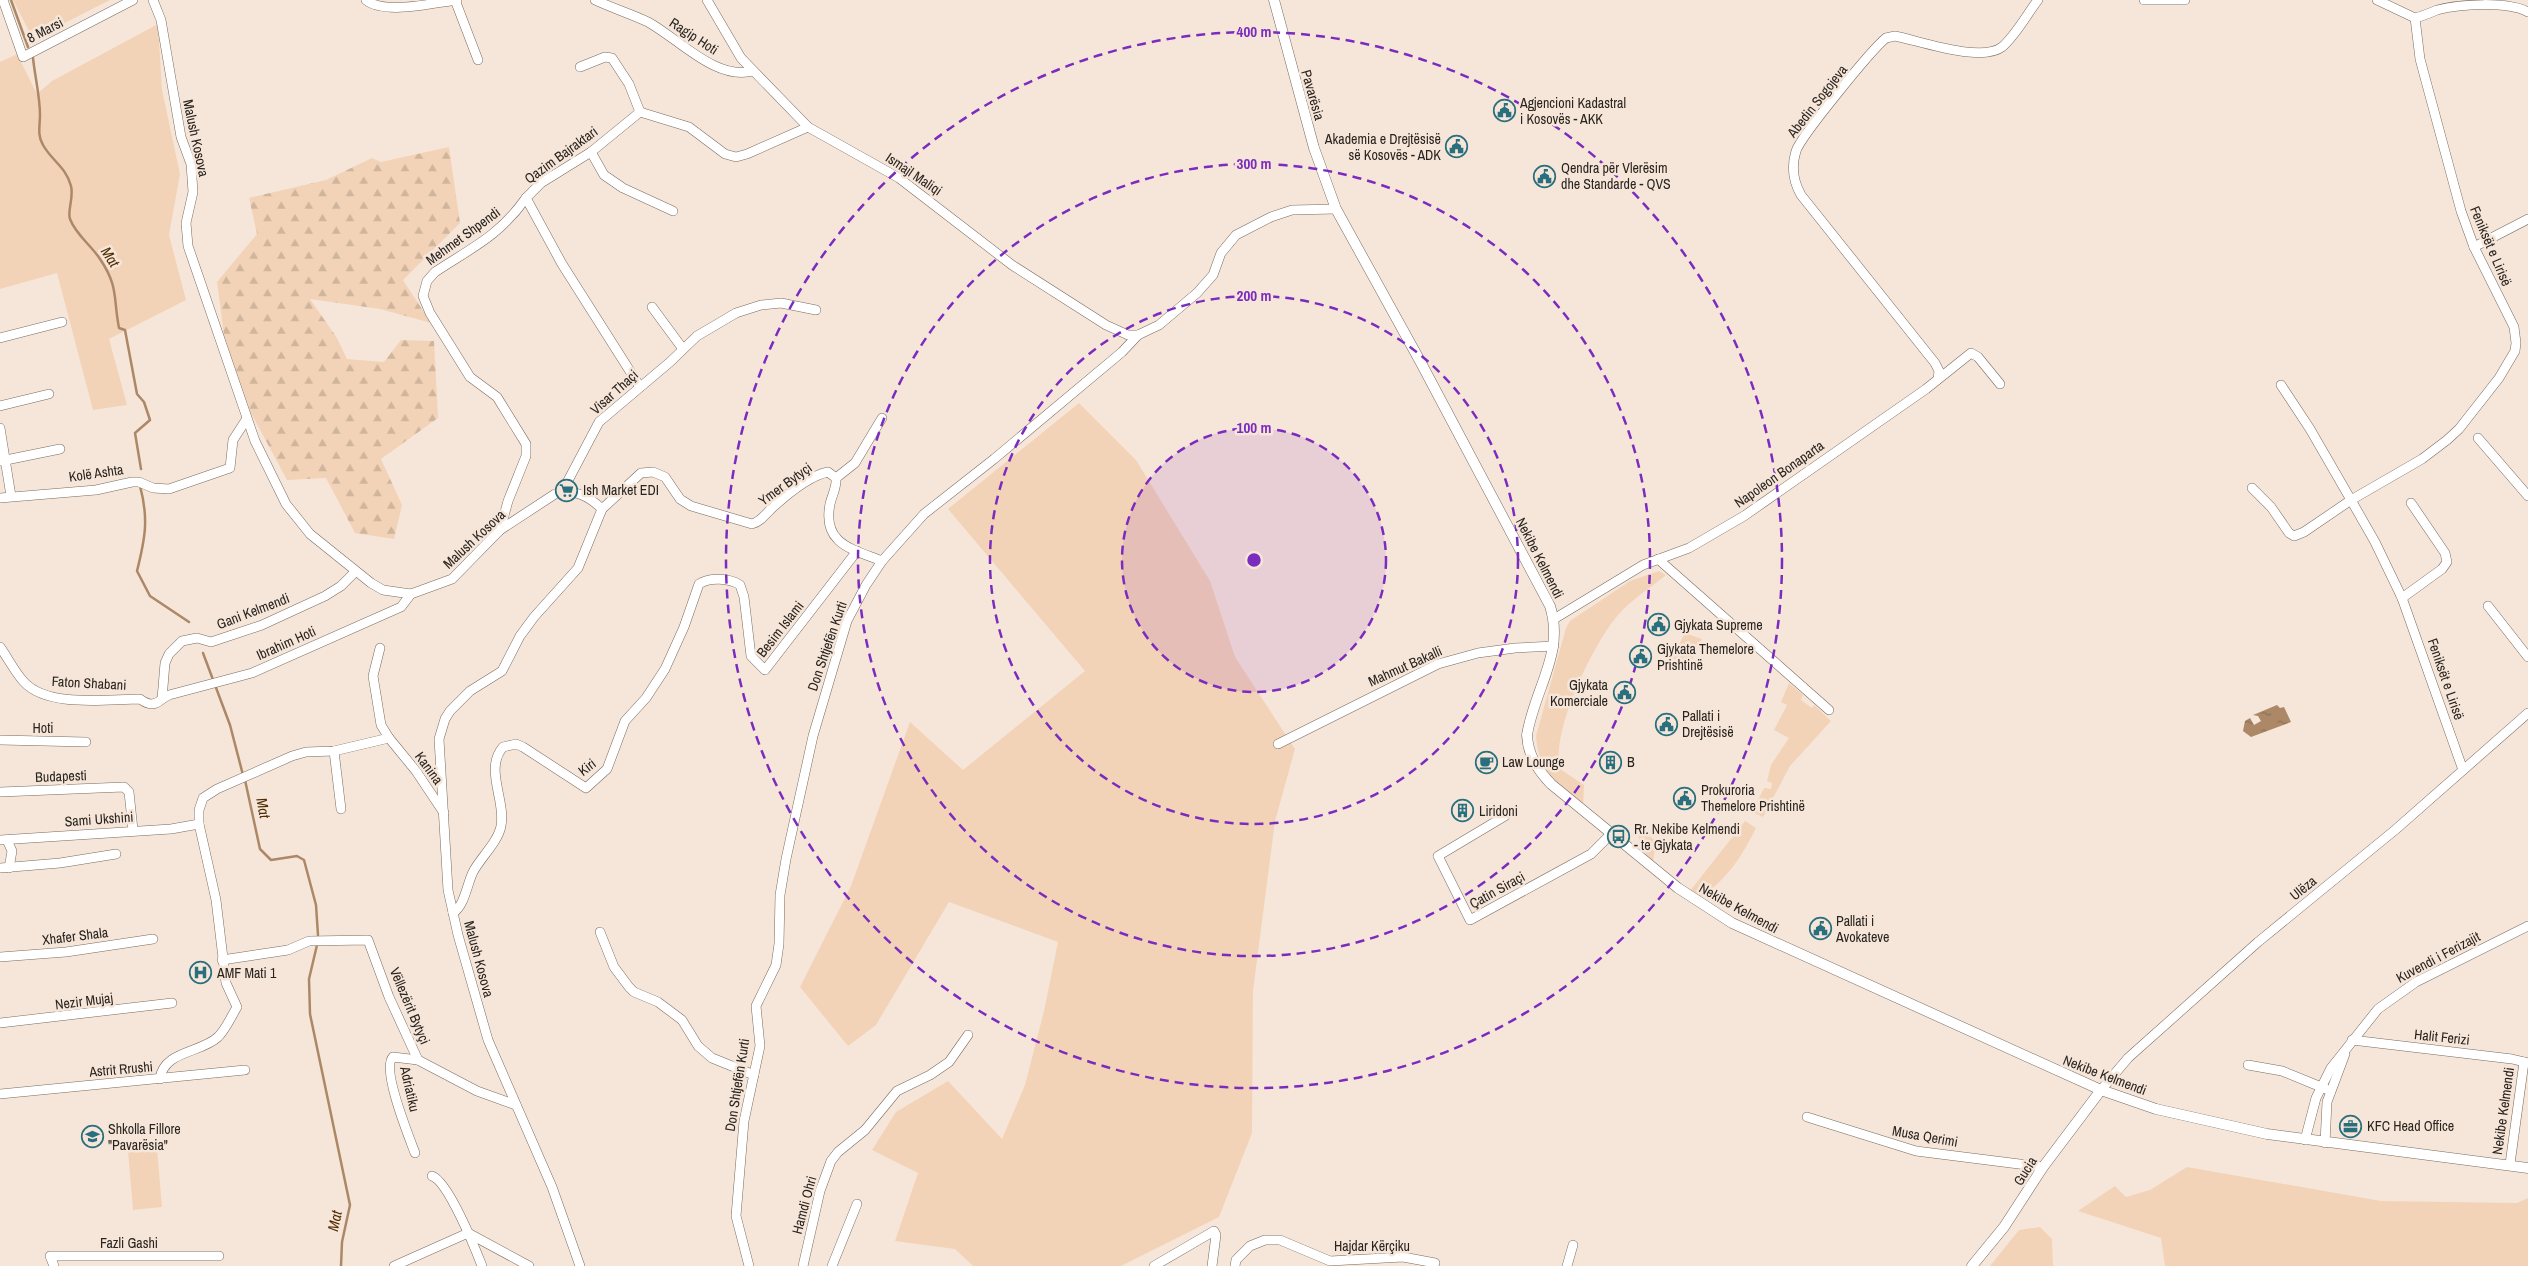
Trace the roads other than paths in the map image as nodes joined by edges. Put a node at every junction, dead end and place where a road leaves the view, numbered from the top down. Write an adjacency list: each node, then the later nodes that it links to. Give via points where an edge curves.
1 (3, 0): 2 (street, 8 Marsi, via 23,57)
2 (133, 0)
3 (153, 0): 40 (street, Malush Kosova, via 160,20 181,137 191,164 192,192 186,223 188,246)
4 (366, 0): 5 (street, via 378,6 394,7)
5 (456, 0): 15 (street)
6 (595, 0): 17 (street, Ragip Hoti, via 648,23 719,69 740,75)
7 (706, 0): 17 (street, Ismajl Maliqi, via 741,58)
8 (1274, 0): 22 (street, Pavarësia, via 1311,139)
9 (2038, 0): 33 (street, Abedin Sogojeva, via 2007,42 1990,52 1963,51 1896,36 1886,38 1803,137 1794,159 1794,181 1804,200 1935,363)
10 (2144, 0): 11 (street)
11 (2185, 0)
12 (2377, 0): 14 (street)
13 (2528, 12): 14 (street, via 2513,6 2449,8)
14 (2415, 18): 26 (street, Feniksët e Lirisë, via 2432,109 2460,212)
15 (478, 60)
16 (580, 67): 18 (street, via 605,57 612,58 629,84)
17 (753, 71): 19 (street, Ismajl Maliqi)
18 (640, 112): 19 (street, via 689,127 725,154 736,157); 20 (street, Qazim Bajraktari)
19 (808, 127): 30 (street, Ismajl Maliqi, via 899,178 998,255 1106,325 1128,335)
20 (591, 152): 21 (street, Qazim Bajraktari, via 541,184); 23 (street, via 604,175 623,188)
21 (526, 198): 36 (street, Qazim Bajraktari, via 562,264); 54 (street, Mehmet Shpendi, via 496,233 435,272 427,281 423,296 470,377 496,397 526,444 526,456)
22 (1336, 209): 25 (street, Pavarësia); 30 (street, Don Shtjefën Kurti, via 1292,210 1247,228 1228,243 1213,275 1197,293 1159,325)
23 (672, 211)
24 (2528, 219): 26 (street)
25 (1343, 223): 63 (street, Nekibe Kelmendi, via 1502,515)
26 (2474, 247): 51 (street, Feniksët e Lirisë, via 2514,327 2517,336 2514,351 2490,390 2447,440 2422,459)
27 (652, 307): 32 (street)
28 (816, 310): 32 (street, Visar Thaçi, via 772,302 746,309 708,328)
29 (62, 322): 31 (street)
30 (1138, 335): 57 (street, Don Shtjefën Kurti, via 1122,352 924,514)
31 (0, 338)
32 (683, 349): 36 (street, Visar Thaçi)
33 (1938, 379): 34 (street, Napoleon Bonaparta, via 1971,354 1978,357); 56 (street, Napoleon Bonaparta, via 1738,520 1689,548)
34 (2000, 384)
35 (2281, 385): 51 (street, Feniksët e Lirisë)
36 (640, 387): 47 (street, Visar Thaçi, via 599,422)
37 (49, 394): 38 (street)
38 (0, 406)
39 (882, 418): 45 (street, via 855,463)
40 (246, 420): 48 (street, Kolë Ashta, via 234,440 230,468 170,489 132,482 96,490); 58 (street, Malush Kosova, via 258,452 292,515)
41 (0, 428): 44 (street)
42 (2478, 438): 49 (street)
43 (60, 449): 44 (street)
44 (3, 461): 48 (street)
45 (836, 478): 53 (street, Ymer Bytyçi, via 828,472 818,475 752,524 691,506 680,499 665,477 653,472 642,473); 55 (street, via 829,528 837,540)
46 (2252, 488): 51 (street, via 2294,536)
47 (562, 492): 53 (street, via 583,495); 54 (street, Malush Kosova)
48 (11, 496): 50 (street, Kolë Ashta)
49 (2528, 496)
50 (0, 498)
51 (2352, 500): 61 (street, Feniksët e Lirisë)
52 (2411, 503): 61 (street, via 2445,553 2446,562 2442,569)
53 (602, 509): 79 (street, Malush Kosova, via 578,568 534,617 502,671 470,691 445,719 439,739)
54 (500, 530): 60 (street, Malush Kosova, via 452,579)
55 (856, 550): 57 (street); 59 (street, Besim Islami, via 765,670 751,656 742,591)
56 (1658, 559): 63 (street, Napoleon Bonaparta, via 1631,571); 69 (street)
57 (882, 561): 101 (street, Don Shtjefën Kurti, via 847,621 813,736 783,879 778,955 773,975 756,1006 760,1046)
58 (355, 572): 60 (street, Malush Kosova, via 383,590); 68 (street, Gani Kelmendi, via 326,596 262,625 212,642 188,638 182,641 165,662)
59 (735, 582): 87 (street, Kiri, via 710,580 699,584 676,647 664,669 646,698 625,721 607,769 586,788 516,744 503,747 495,769 502,809 501,828 472,873 459,907)
60 (411, 594): 68 (street, Ibrahim Hoti, via 405,604 252,673)
61 (2402, 598): 76 (street, Feniksët e Lirisë)
62 (2488, 606): 67 (street)
63 (1554, 618): 65 (street, Nekibe Kelmendi)
64 (0, 646): 68 (street, Faton Shabani, via 25,683 45,695 70,699 140,699 151,704)
65 (1554, 646): 74 (street, Mahmut Bakalli, via 1496,650 1438,664); 83 (street, Nekibe Kelmendi, via 1529,724 1530,754 1551,784)
66 (380, 648): 71 (street, Kanina, via 373,669 373,686 378,714)
67 (2528, 658)
68 (162, 699)
69 (1829, 710)
70 (2528, 713): 76 (street, Ulëza)
71 (389, 738): 75 (street); 79 (street, Kanina)
72 (0, 740): 73 (street, Hoti)
73 (86, 742)
74 (1278, 744)
75 (334, 751): 78 (street); 81 (street, via 292,756 212,791 203,798 199,810)
76 (2463, 770): 104 (street, Ulëza, via 2245,954 2128,1058)
77 (0, 792): 82 (street, Budapesti, via 124,787 129,792)
78 (341, 809)
79 (445, 814): 87 (street, Malush Kosova, via 446,871)
80 (1505, 816): 83 (street, Çatin Siraçi, via 1438,856 1470,920 1590,854)
81 (200, 824): 82 (street, Sami Ukshini); 92 (street, via 216,900)
82 (133, 830): 84 (street, Sami Ukshini)
83 (1611, 834): 104 (street, Nekibe Kelmendi, via 1688,895 1745,930)
84 (3, 840): 86 (street, via 12,851)
85 (116, 854): 86 (street)
86 (4, 868)
87 (453, 913): 107 (street, Malush Kosova, via 488,1040)
88 (2528, 926): 96 (street, Kuvendi i Ferizajit, via 2401,991 2378,1009)
89 (600, 932): 101 (street, via 614,967 634,992 658,1002 682,1020 698,1046 712,1058)
90 (153, 939): 91 (street, Xhafer Shala, via 66,952)
91 (0, 957)
92 (222, 960): 97 (street, Vëllezërit Bytyçi, via 288,950 309,941 368,940 389,997); 102 (street, via 226,983 237,1007 216,1038 166,1064)
93 (172, 1003): 94 (street, Nezir Mujaj)
94 (0, 1023)
95 (968, 1036): 127 (street, Hamdi Ohri, via 943,1067 893,1094 865,1130 838,1152 820,1191)
96 (2351, 1042): 98 (street, Halit Ferizi); 103 (street, via 2338,1056); 105 (street)
97 (418, 1060): 107 (street, Vëllezërit Bytyçi, via 478,1091); 111 (street, Adriatiku, via 393,1056 390,1063 397,1103)
98 (2526, 1062): 112 (street, Nekibe Kelmendi)
99 (2248, 1065): 103 (street, via 2282,1071)
100 (245, 1070): 102 (street, Astrit Rrushi)
101 (754, 1075): 126 (street, Don Shtjefën Kurti, via 744,1121 736,1216)
102 (160, 1079): 106 (street, Astrit Rrushi)
103 (2321, 1087): 105 (street); 109 (street)
104 (2101, 1090): 109 (street, Nekibe Kelmendi, via 2164,1110); 113 (street, Gucia)
105 (2330, 1090): 110 (street, via 2325,1109)
106 (0, 1094)
107 (516, 1105): 125 (street, Malush Kosova, via 552,1187)
108 (1807, 1116): 113 (street, Musa Qerimi, via 1916,1152)
109 (2305, 1140): 110 (street, Nekibe Kelmendi)
110 (2325, 1143): 112 (street, Nekibe Kelmendi)
111 (415, 1153)
112 (2510, 1164): 114 (street, Nekibe Kelmendi)
113 (2043, 1167): 133 (street, Gucia, via 2016,1210)
114 (2528, 1168)
115 (432, 1176): 117 (street, via 441,1181)
116 (857, 1204): 128 (street)
117 (468, 1233): 122 (street); 123 (street); 124 (street)
118 (1573, 1246): 132 (street)
119 (219, 1256): 121 (street, Fazli Gashi, via 50,1256)
120 (1435, 1263): 131 (street, Hajdar Kërçiku, via 1403,1257 1330,1261 1280,1240 1265,1240 1250,1246 1236,1260)
121 (54, 1266)
122 (394, 1266)
123 (482, 1266)
124 (529, 1266)
125 (580, 1266)
126 (749, 1266)
127 (803, 1266)
128 (832, 1266)
129 (1154, 1266): 130 (street, via 1214,1231)
130 (1212, 1266)
131 (1235, 1266)
132 (1567, 1266)
133 (1972, 1266)

